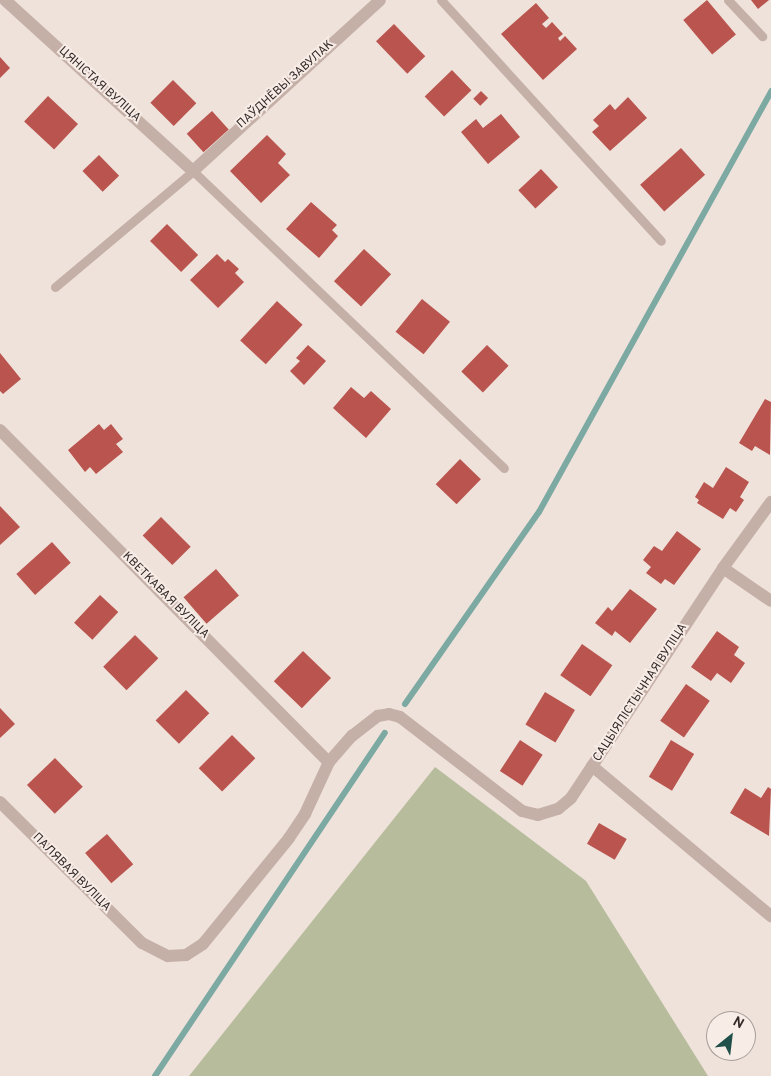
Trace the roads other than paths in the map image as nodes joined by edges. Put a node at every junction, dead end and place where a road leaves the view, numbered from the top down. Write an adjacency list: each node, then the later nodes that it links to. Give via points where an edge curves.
1 (5, 0): 6 (street, ЦЯНІСТАЯ ВУЛІЦА)
2 (380, 0): 6 (street, ПАЎДНЁВЫ ЗАВУЛАК)
3 (441, 0): 7 (lane)
4 (728, 0): 5 (lane)
5 (762, 36)
6 (193, 171): 8 (lane); 10 (lane)
7 (661, 241)
8 (55, 287)
9 (0, 430): 14 (street, КВЕТКАВАЯ ВУЛІЦА)
10 (504, 468)
11 (771, 502): 12 (street, САЦЫЯЛІСТЫЧНАЯ ВУЛІЦА)
12 (723, 568): 13 (street); 15 (street, САЦЫЯЛІСТЫЧНАЯ ВУЛІЦА)
13 (771, 601)
14 (329, 762): 15 (street, ПАЛЯВАЯ ВУЛІЦА, via 352,736 378,716 389,714 400,717 522,811 538,815 558,808 571,798); 16 (street, ПАЛЯВАЯ ВУЛІЦА, via 290,838 203,944 186,955 168,956 142,943)
15 (592, 766): 17 (street, САЦЫЯЛІСТЫЧНАЯ ВУЛІЦА)
16 (0, 802)
17 (771, 916)

